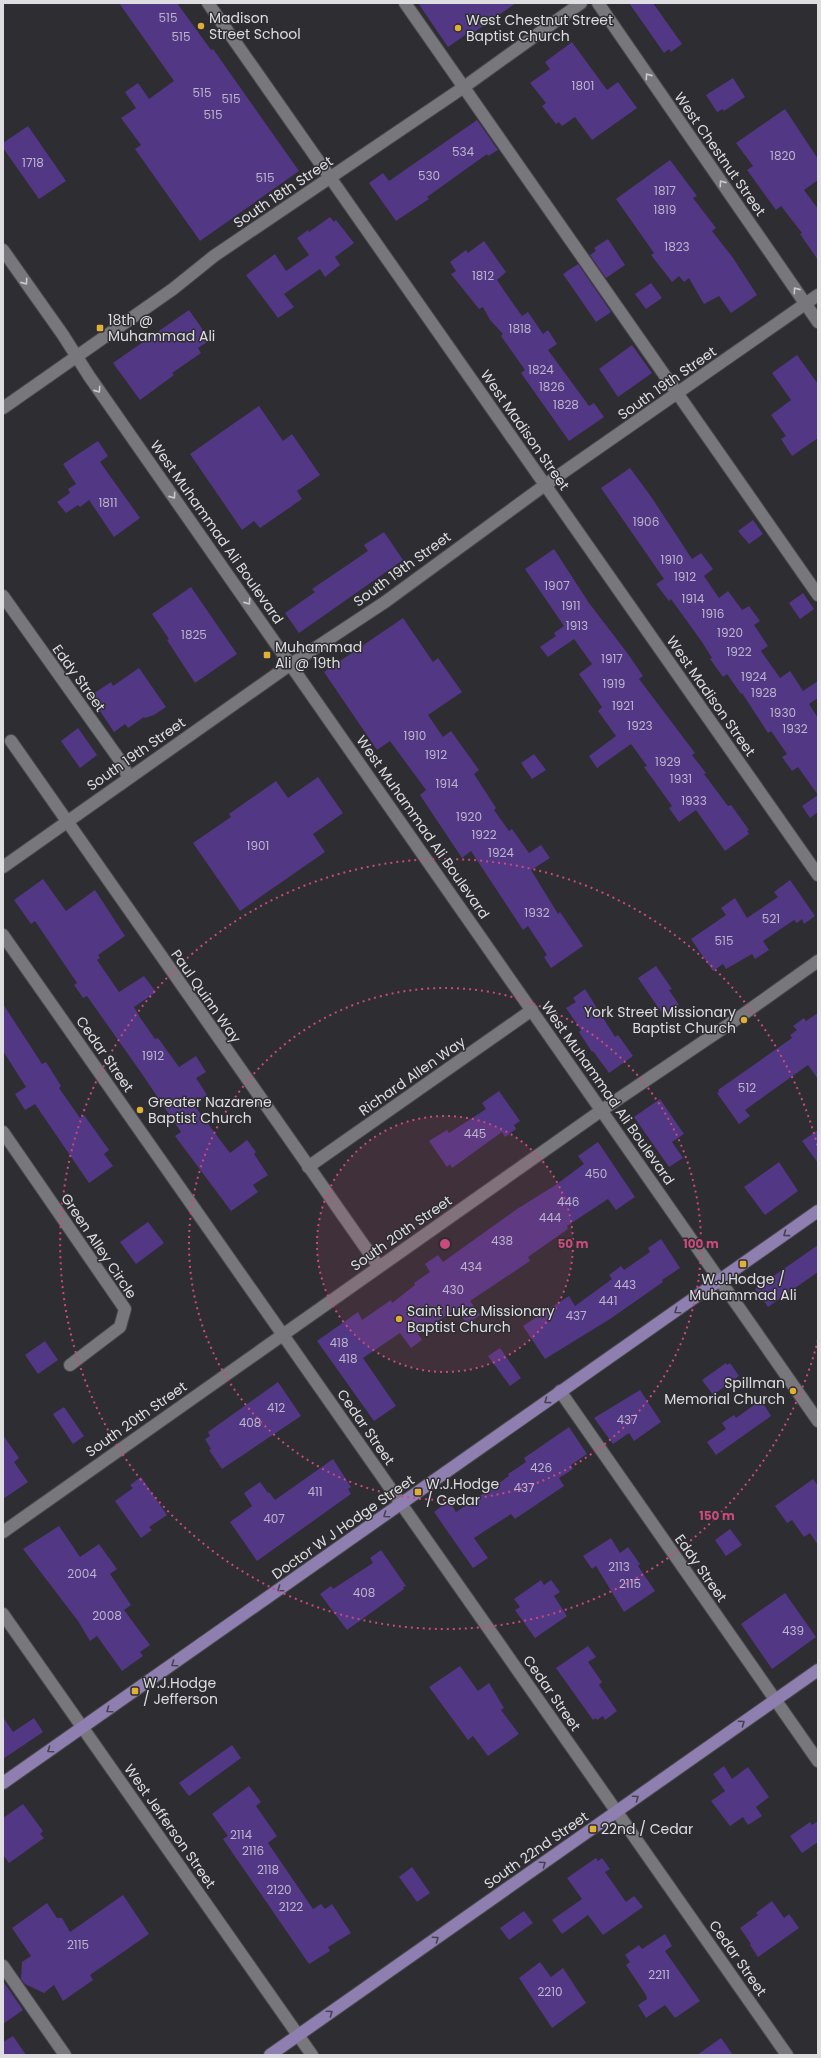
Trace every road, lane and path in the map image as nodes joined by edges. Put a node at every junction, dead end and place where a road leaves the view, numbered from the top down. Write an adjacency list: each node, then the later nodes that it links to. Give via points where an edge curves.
1 (208, 3): 6 (street, West Madison Street)
2 (405, 3): 5 (street)
3 (581, 3): 5 (street, South 18th Street)
4 (598, 3): 9 (street, West Chestnut Street, one-way to 4)
5 (464, 87): 6 (street, South 18th Street); 12 (street)
6 (330, 178): 11 (street, South 18th Street, via 214,256 173,289); 14 (street, West Madison Street)
7 (3, 250): 11 (street, West Muhammad Ali Boulevard, one-way to 11)
8 (818, 295): 9 (street, South 19th Street)
9 (806, 304): 10 (street, West Chestnut Street); 12 (street, South 19th Street)
10 (818, 322)
11 (77, 356): 13 (street, South 18th Street); 17 (street, West Muhammad Ali Boulevard, one-way to 17)
12 (677, 394): 14 (street, South 19th Street); 15 (street)
13 (3, 408)
14 (545, 486): 17 (street, South 19th Street, via 385,602); 22 (street, West Madison Street)
15 (818, 595)
16 (3, 596): 19 (street, Eddy Street, via 124,766)
17 (291, 664): 19 (street, South 19th Street); 25 (street, West Muhammad Ali Boulevard)
18 (11, 742): 20 (street, Paul Quinn Way)
19 (128, 779): 20 (street, South 19th Street)
20 (66, 822): 21 (street, South 19th Street); 28 (street, Paul Quinn Way)
21 (3, 867)
22 (818, 875)
23 (3, 935): 32 (street, Cedar Street)
24 (818, 961): 26 (street, South 20th Street)
25 (532, 1010): 26 (street, West Muhammad Ali Boulevard); 28 (street, Richard Allen Way)
26 (602, 1110): 30 (street, South 20th Street); 31 (street, West Muhammad Ali Boulevard)
27 (3, 1132): 33 (street, Green Alley Circle, via 125,1309 120,1326)
28 (308, 1167): 30 (street, Paul Quinn Way)
29 (818, 1211): 31 (main road, Doctor W J Hodge Street, one-way to 31)
30 (378, 1268): 32 (street, South 20th Street)
31 (720, 1280): 34 (main road, Doctor W J Hodge Street, one-way to 34); 35 (street, West Muhammad Ali Boulevard)
32 (283, 1335): 36 (street, Cedar Street); 37 (street, South 20th Street)
33 (70, 1365)
34 (560, 1391): 36 (main road, Doctor W J Hodge Street, one-way to 36); 40 (street, Eddy Street)
35 (818, 1421)
36 (402, 1504): 41 (main road, Doctor W J Hodge Street, one-way to 41); 44 (street, Cedar Street)
37 (3, 1532)
38 (3, 1614): 41 (street, West Jefferson Street)
39 (818, 1670): 40 (main road, South 22nd Street)
40 (775, 1700): 42 (street, Eddy Street); 44 (main road, South 22nd Street, one-way to 40)
41 (82, 1728): 43 (main road, Doctor W J Hodge Street, one-way to 43); 46 (street, West Jefferson Street)
42 (818, 1761)
43 (3, 1783)
44 (617, 1812): 46 (main road, South 22nd Street, one-way to 44); 50 (street, Cedar Street)
45 (3, 1966): 47 (street)
46 (298, 2036): 48 (main road, South 22nd Street); 49 (street, West Jefferson Street)
47 (65, 2055)
48 (270, 2055)
49 (312, 2055)
50 (787, 2055)

